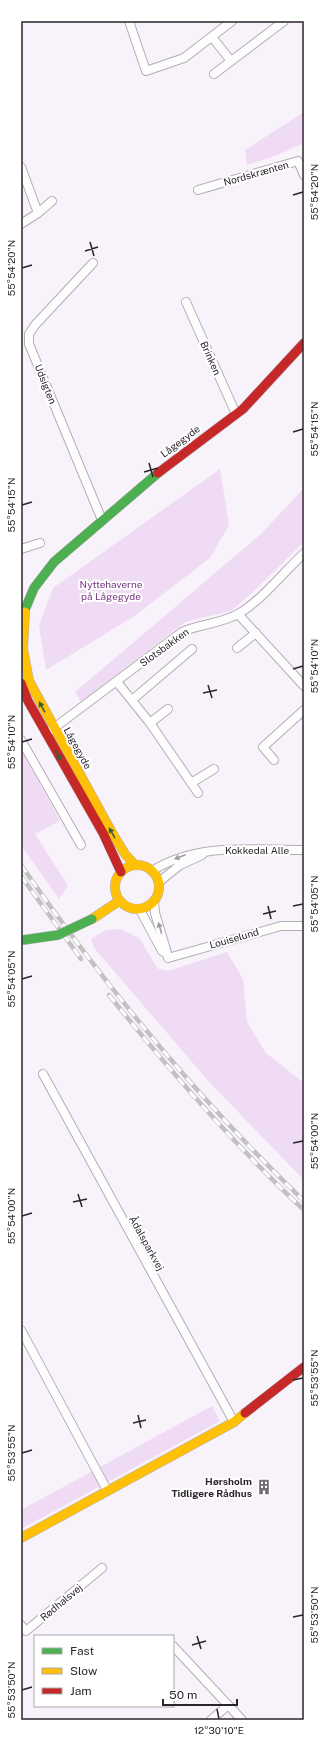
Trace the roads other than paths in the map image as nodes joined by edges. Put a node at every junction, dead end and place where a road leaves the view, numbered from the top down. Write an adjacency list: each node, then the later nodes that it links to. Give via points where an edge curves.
1 (129, 21): 4 (street, via 146,71 184,58)
2 (232, 21): 4 (street)
3 (284, 21): 5 (street)
4 (212, 36): 5 (street)
5 (231, 61): 6 (street)
6 (214, 74)
7 (21, 167): 11 (street)
8 (304, 175): 9 (street, Nordskrænten, via 298,161)
9 (198, 190)
10 (52, 201): 11 (street)
11 (38, 213): 12 (street)
12 (21, 224)
13 (92, 263): 17 (street, Udsigten, via 34,325 29,334 29,344)
14 (186, 302): 16 (street, Brinken)
15 (304, 343): 16 (street, Lågegyde)
16 (236, 414): 17 (street, Lågegyde, via 171,462)
17 (102, 520): 21 (street, Lågegyde, via 45,572)
18 (40, 543): 19 (street)
19 (21, 549)
20 (304, 553): 22 (street, Slotsbakken)
21 (22, 613): 33 (street, Lågegyde, one-way to 21, via 24,664)
22 (238, 614): 23 (street); 26 (street, Slotsbakken, via 182,632)
23 (256, 633): 24 (street); 28 (street)
24 (237, 648)
25 (192, 650): 29 (street, Slotsbakken)
26 (117, 682): 29 (street); 33 (street, Slotsbakken)
27 (21, 683): 33 (street, Lågegyde, via 28,701)
28 (304, 686)
29 (132, 700): 32 (street)
30 (168, 709): 32 (street)
31 (304, 710): 35 (street, via 263,747)
32 (150, 723): 37 (street)
33 (50, 731): 42 (street, Lågegyde, one-way to 33, via 118,843); 44 (street, Lågegyde, one-way to 44)
34 (21, 740): 39 (street)
35 (274, 760)
36 (214, 769): 37 (street)
37 (191, 783): 38 (street)
38 (198, 794)
39 (81, 845)
40 (210, 850): 41 (street, Kokkedal Alle); 43 (street, Kokkedal Alle, one-way to 43, via 187,854); 45 (street, Kokkedal Alle, via 180,865)
41 (304, 850)
42 (135, 865): 43 (street, via 145,866); 44 (street)
43 (152, 871): 45 (street)
44 (121, 872): 46 (street, via 115,886)
45 (159, 882): 47 (street, via 159,893)
46 (119, 901): 48 (street, via 128,908); 50 (street, bridge, via 92,919 58,935)
47 (154, 902): 48 (street); 51 (street, one-way to 47)
48 (140, 910): 51 (street, via 162,951)
49 (304, 926): 51 (street, Louiselund, via 281,926 168,958)
50 (22, 940)
51 (167, 954)
52 (43, 1074): 55 (street, Ådalsparkvej)
53 (21, 1330): 56 (street)
54 (304, 1367): 55 (street)
55 (234, 1422): 56 (street)
56 (107, 1490): 57 (street)
57 (21, 1538)
58 (102, 1568): 59 (street, Rødhalsvej, via 26,1631)
59 (21, 1625)
60 (174, 1647): 61 (street)
61 (228, 1705): 62 (street); 63 (street)
62 (211, 1720)
63 (242, 1720)

